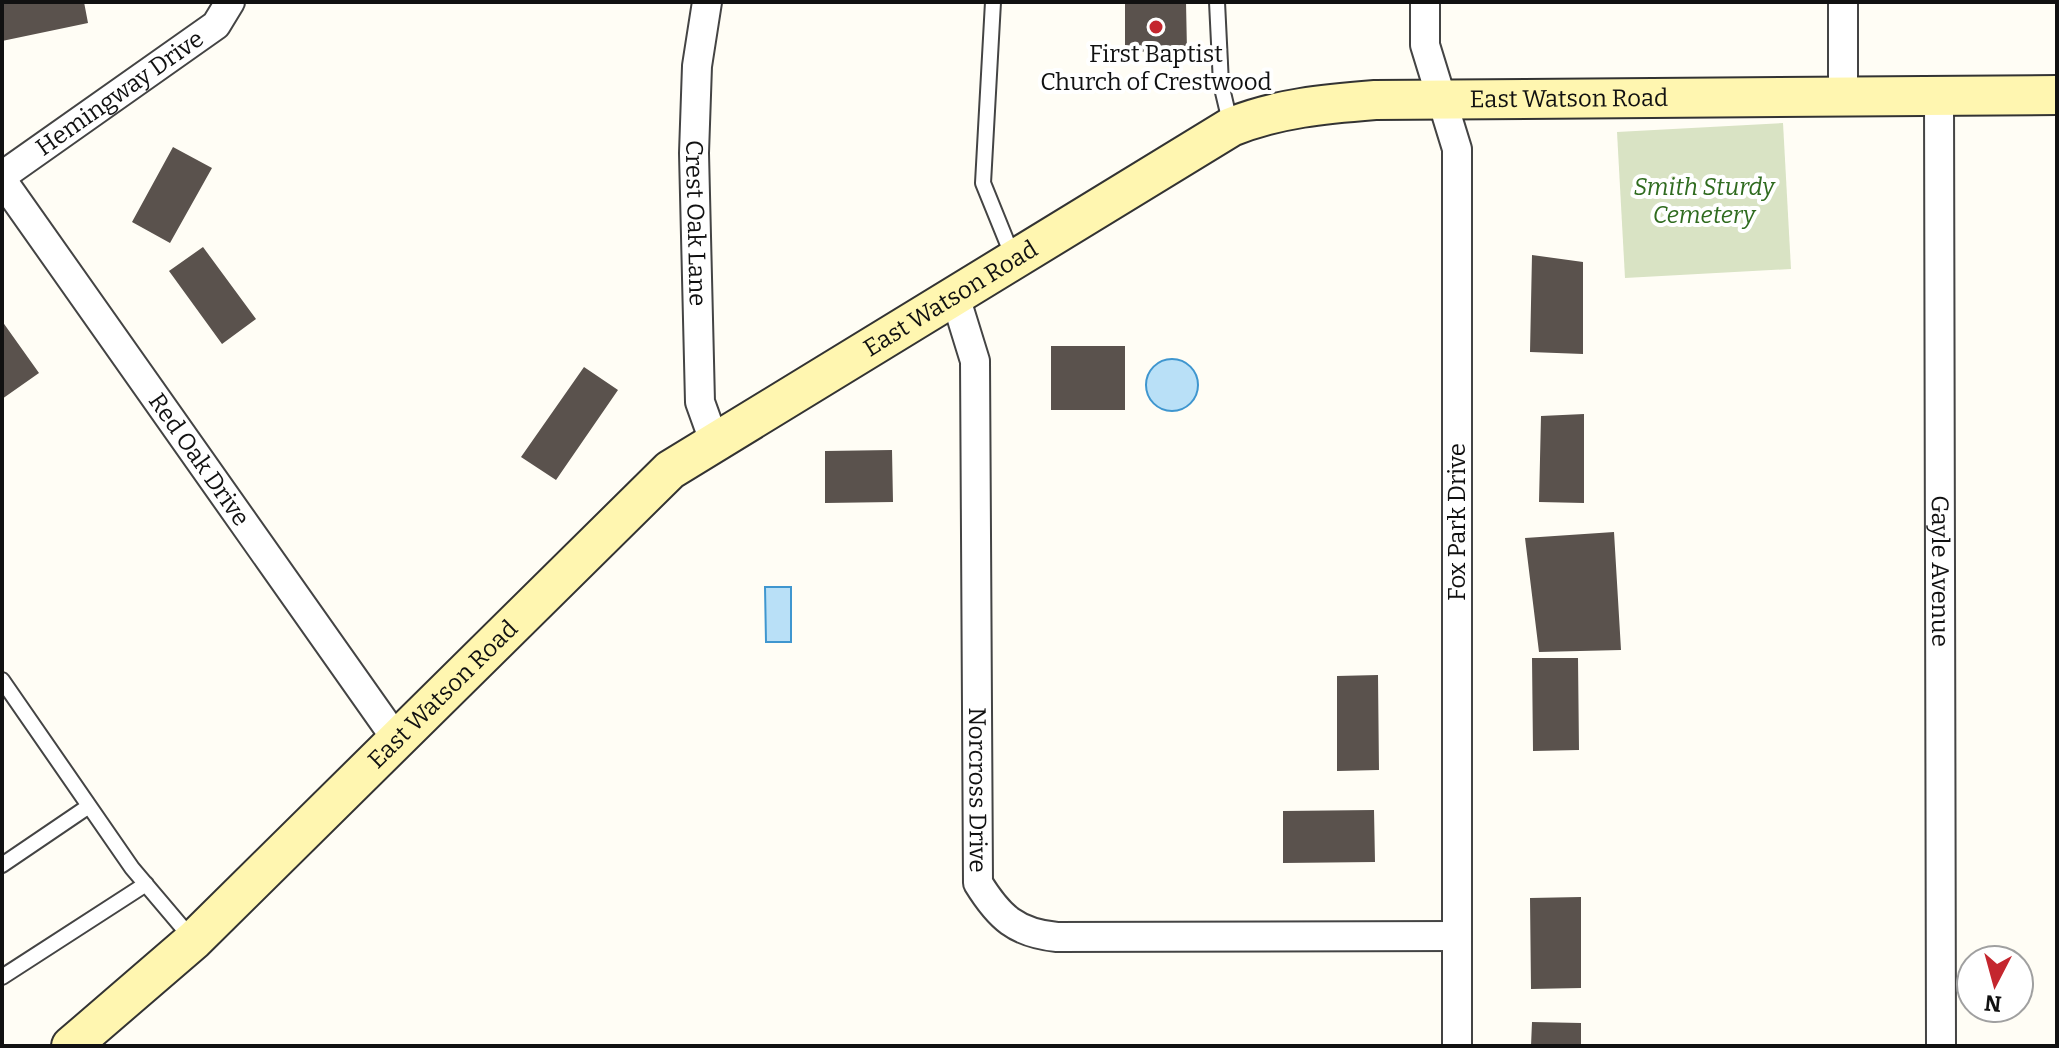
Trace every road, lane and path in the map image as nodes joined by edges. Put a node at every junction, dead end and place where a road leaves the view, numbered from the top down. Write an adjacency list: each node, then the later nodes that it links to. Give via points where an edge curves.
1 (230, 2): 12 (street, Hemingway Drive, via 216,25)
2 (707, 2): 15 (street, Crest Oak Lane, via 697,66 694,153 700,402)
3 (993, 2): 13 (lane, via 983,183)
4 (1217, 2): 11 (lane, via 1221,84)
5 (1425, 2): 10 (street, Fox Park Drive, via 1425,45)
6 (1843, 2): 7 (street)
7 (1843, 95): 8 (street, East Watson Road); 10 (street, East Watson Road)
8 (1939, 95): 9 (street, East Watson Road); 26 (street, Gayle Avenue)
9 (2057, 95)
10 (1442, 98): 11 (street, East Watson Road, via 1303,106); 21 (street, Fox Park Drive, via 1457,149)
11 (1231, 127): 13 (street, East Watson Road)
12 (2, 178): 17 (street, Red Oak Drive)
13 (1013, 257): 14 (street, East Watson Road)
14 (954, 293): 15 (street, East Watson Road); 21 (street, Norcross Drive, via 975,361 978,883 990,903 1031,935 1057,937)
15 (714, 441): 17 (street, East Watson Road, via 670,470)
16 (2, 680): 18 (lane)
17 (397, 740): 22 (street, East Watson Road)
18 (89, 806): 19 (lane); 20 (lane)
19 (2, 865)
20 (146, 884): 22 (lane); 23 (lane)
21 (1457, 936): 25 (street, Fox Park Drive)
22 (194, 940): 24 (street, East Watson Road)
23 (2, 977)
24 (78, 1044)
25 (1457, 1046)
26 (1941, 1046)

